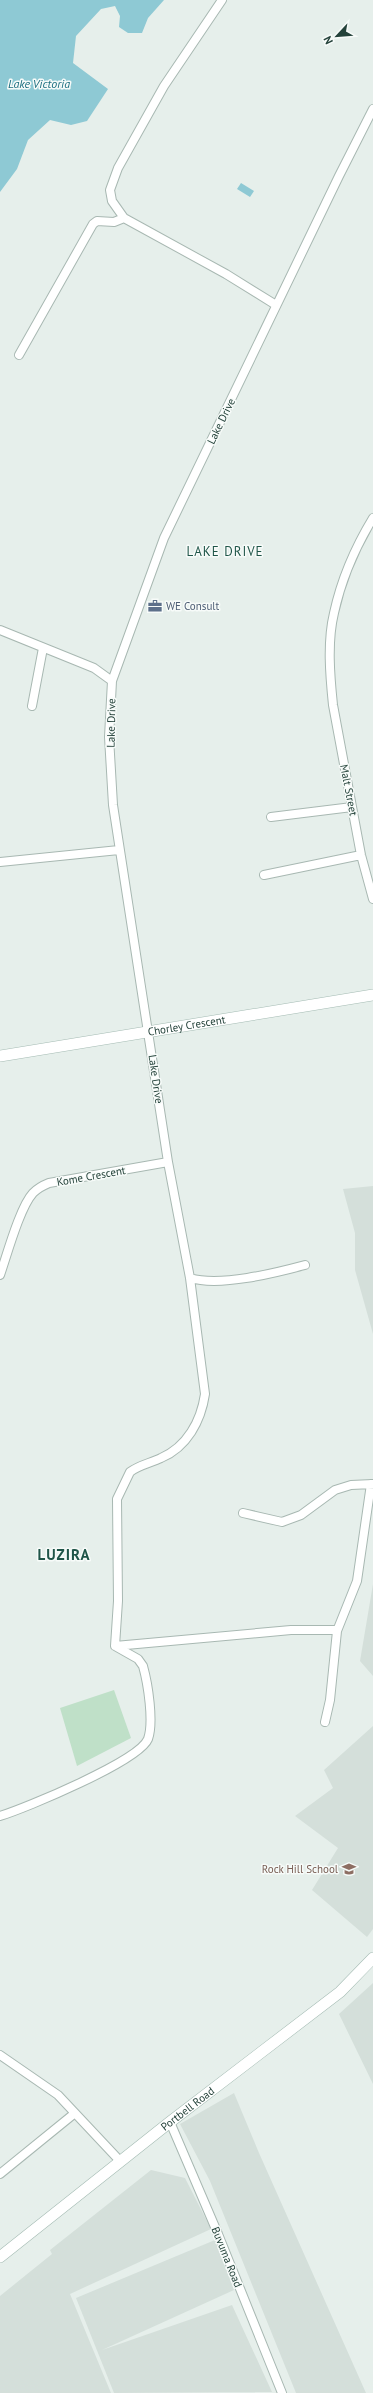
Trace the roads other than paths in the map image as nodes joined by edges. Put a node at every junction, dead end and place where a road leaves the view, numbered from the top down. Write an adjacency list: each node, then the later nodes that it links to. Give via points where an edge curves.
1 (222, 0): 3 (street, via 164,86 118,168 110,190 112,201)
2 (373, 109): 4 (street, Lake Drive)
3 (124, 218): 4 (street, via 226,274); 5 (street, via 114,222 97,221 93,224)
4 (276, 305): 9 (street, Lake Drive, via 164,538)
5 (19, 355)
6 (373, 518): 11 (street, Malt Street, via 353,559 334,614 331,681 333,705)
7 (0, 630): 8 (street)
8 (43, 648): 9 (street, via 94,668); 10 (street)
9 (112, 681): 13 (street, Lake Drive, via 109,737 113,805)
10 (32, 706)
11 (352, 807): 12 (street); 14 (street, Malt Street)
12 (270, 817)
13 (120, 850): 15 (street); 19 (street, Lake Drive)
14 (362, 855): 16 (street); 17 (street, Malt Street)
15 (0, 862)
16 (264, 875)
17 (373, 899)
18 (373, 995): 19 (main road, Chorley Crescent)
19 (150, 1031): 20 (main road, Chorley Crescent); 21 (street, Lake Drive)
20 (0, 1056)
21 (168, 1162): 23 (street, Kome Crescent, via 42,1186 33,1193 26,1205); 24 (street, Lake Drive)
22 (305, 1265): 24 (street, via 213,1282)
23 (0, 1275)
24 (190, 1278): 28 (street, Lake Drive, via 205,1386 201,1411 186,1442 162,1458 134,1469 119,1492)
25 (372, 1484): 26 (street, via 351,1485 335,1490 301,1515 282,1522); 27 (street, via 359,1576)
26 (243, 1513)
27 (337, 1630): 28 (street, via 291,1630); 29 (street, via 330,1700)
28 (116, 1646): 30 (street, via 138,1659 143,1666 151,1723 146,1743 74,1786)
29 (325, 1722)
30 (0, 1816)
31 (373, 1958): 34 (main road, Portbell Road, via 340,1992)
32 (0, 2055): 33 (street, via 58,2095)
33 (75, 2113): 35 (street); 36 (street)
34 (170, 2122): 35 (main road, Portbell Road); 38 (street, Buvuma Road)
35 (120, 2161): 37 (main road, Portbell Road)
36 (0, 2174)
37 (0, 2257)
38 (282, 2393)

